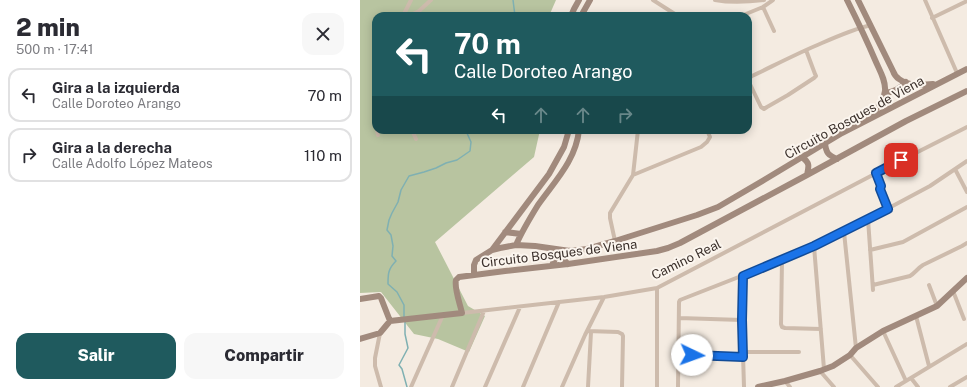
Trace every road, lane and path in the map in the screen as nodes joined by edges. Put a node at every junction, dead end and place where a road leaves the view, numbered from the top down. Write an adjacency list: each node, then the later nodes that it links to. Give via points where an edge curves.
1 (411, 0): 15 (street)
2 (431, 0): 16 (street)
3 (579, 0): 17 (main road)
4 (590, 0): 18 (main road)
5 (654, 0): 13 (street)
6 (715, 0): 7 (street)
7 (764, 0)
8 (774, 0): 14 (street)
9 (847, 0): 23 (main road)
10 (858, 0): 22 (main road)
11 (925, 0): 21 (street)
12 (967, 1): 21 (street)
13 (660, 2): 19 (street)
14 (762, 7): 20 (street); 24 (street)
15 (405, 12)
16 (416, 12)
17 (573, 12)
18 (583, 12)
19 (673, 12)
20 (750, 12)
21 (932, 18): 27 (street)
22 (871, 25): 23 (street); 29 (main road, via 892,72 898,79)
23 (860, 27): 25 (street); 33 (main road, via 882,76)
24 (774, 31)
25 (806, 50): 28 (street); 31 (street, via 816,76 764,109)
26 (967, 69): 27 (main road, Circuito Bosques de Viena)
27 (957, 73): 30 (main road, Circuito Bosques de Viena)
28 (752, 76)
29 (906, 82): 30 (main road); 33 (main road, via 892,92)
30 (939, 83): 34 (main road, Circuito Bosques de Viena)
31 (752, 88)
32 (967, 91): 44 (main road, Circuito Bosques de Viena)
33 (885, 92): 34 (main road)
34 (868, 120): 42 (main road, Circuito Bosques de Viena)
35 (967, 127): 47 (street, Camino Real)
36 (414, 134): 41 (street)
37 (568, 134): 54 (main road, via 564,147 549,174)
38 (578, 134): 56 (main road, via 575,150 565,169 538,205)
39 (638, 134): 48 (street)
40 (709, 134): 48 (street, via 710,137 701,147)
41 (416, 139)
42 (825, 143): 43 (main road, Circuito Bosques de Viena); 44 (main road, via 825,150)
43 (802, 157): 49 (main road, via 807,160); 57 (main road, Circuito Bosques de Viena, via 718,206)
44 (837, 159): 49 (main road, Circuito Bosques de Viena)
45 (967, 161): 46 (street)
46 (955, 169): 50 (street); 52 (street)
47 (876, 173): 52 (street); 73 (street, Camino Real)
48 (633, 175): 57 (street, via 610,213)
49 (807, 176): 66 (main road, Circuito Bosques de Viena, via 668,248)
50 (967, 192)
51 (967, 207): 63 (street, via 903,242)
52 (888, 209): 53 (street)
53 (868, 219): 55 (street); 63 (street)
54 (506, 232): 56 (main road); 62 (main road)
55 (844, 232): 60 (street); 95 (street)
56 (521, 234): 59 (main road)
57 (616, 241): 64 (main road, Circuito Bosques de Viena)
58 (967, 243): 71 (street, via 923,264 910,276)
59 (516, 245): 61 (main road, Circuito Bosques de Viena); 62 (main road, Circuito Bosques de Viena)
60 (814, 246): 65 (street); 89 (street)
61 (553, 249): 64 (main road, Circuito Bosques de Viena); 67 (main road, via 556,259)
62 (492, 250): 68 (main road, Circuito Bosques de Viena, via 476,260)
63 (870, 250): 71 (street)
64 (570, 251): 66 (main road, via 564,258)
65 (782, 260): 69 (street); 89 (street, via 782,327)
66 (568, 264): 67 (main road, Circuito Bosques de Viena)
67 (552, 266): 68 (main road, Circuito Bosques de Viena)
68 (474, 275): 82 (main road, via 459,277 456,280 455,286)
69 (743, 276): 85 (street, via 680,300); 87 (street)
70 (967, 278): 75 (main road)
71 (873, 285): 74 (street)
72 (929, 285): 79 (street)
73 (657, 288): 76 (street, Camino Real); 115 (street)
74 (873, 290)
75 (953, 291): 79 (main road); 86 (street)
76 (604, 297): 78 (street, Camino Real); 90 (street)
77 (360, 299): 88 (main road, via 379,296)
78 (559, 302): 80 (street, Camino Real); 111 (street)
79 (937, 306): 84 (main road)
80 (520, 307): 81 (street, Camino Real); 110 (street)
81 (484, 311): 82 (street, Camino Real); 109 (street)
82 (462, 313): 83 (main road, Camino Real)
83 (443, 315): 88 (main road, Camino Real); 108 (street)
84 (916, 316): 91 (main road); 101 (street)
85 (679, 318): 87 (street); 98 (street)
86 (964, 319)
87 (742, 320): 96 (street)
88 (392, 321): 92 (main road)
89 (821, 329): 102 (street)
90 (589, 331): 112 (street); 113 (street); 114 (street, via 622,334)
91 (883, 331): 95 (main road); 106 (street)
92 (380, 333): 93 (main road); 107 (street, via 375,358)
93 (360, 338)
94 (967, 344): 101 (street)
95 (856, 348): 99 (main road)
96 (743, 352): 97 (street); 100 (street)
97 (798, 352)
98 (678, 354): 100 (street); 116 (street)
99 (850, 355): 102 (main road); 121 (street)
100 (743, 357): 117 (street)
101 (930, 366): 104 (street)
102 (822, 370): 105 (main road); 120 (street)
103 (967, 376): 124 (street)
104 (911, 378): 106 (street); 123 (street)
105 (785, 381): 118 (main road); 119 (street)
106 (906, 381): 122 (street)
107 (381, 385)
108 (411, 387)
109 (452, 387)
110 (485, 387)
111 (523, 387)
112 (562, 387)
113 (588, 387)
114 (622, 387)
115 (657, 387)
116 (678, 387)
117 (744, 387)
118 (758, 387)
119 (790, 387)
120 (834, 387)
121 (878, 387)
122 (896, 387)
123 (918, 387)
124 (950, 387)

